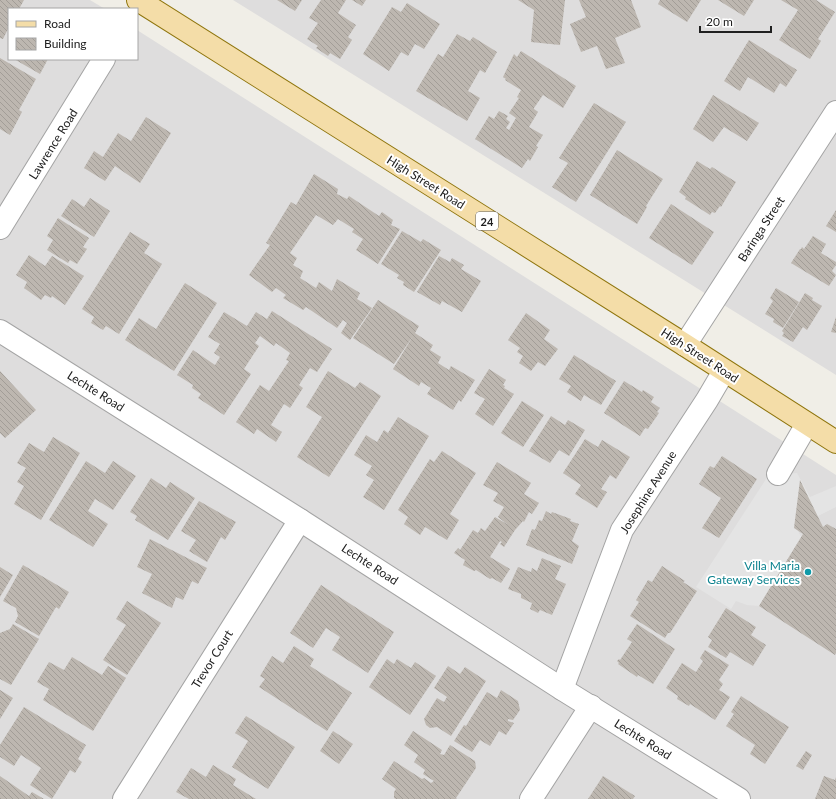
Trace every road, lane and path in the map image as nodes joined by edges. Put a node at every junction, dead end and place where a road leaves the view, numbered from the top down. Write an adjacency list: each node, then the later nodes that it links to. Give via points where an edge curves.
1 (138, 0): 6 (main road, High Street Road / 24)
2 (103, 60): 4 (street, Lawrence Road)
3 (836, 112): 6 (street, Baringa Street)
4 (0, 228)
5 (0, 330): 11 (street, Lechte Road)
6 (684, 345): 7 (main road, High Street Road / 24)
7 (724, 371): 8 (main road, High Street Road / 24); 12 (street, Josephine Avenue, via 622,530)
8 (807, 424): 9 (main road, High Street Road / 24); 10 (street)
9 (836, 442)
10 (778, 474)
11 (300, 520): 12 (street, Lechte Road); 14 (street, Trevor Court)
12 (562, 689): 13 (street, Lechte Road)
13 (591, 706): 15 (street); 16 (street, Lechte Road)
14 (124, 799)
15 (531, 799)
16 (739, 799)

